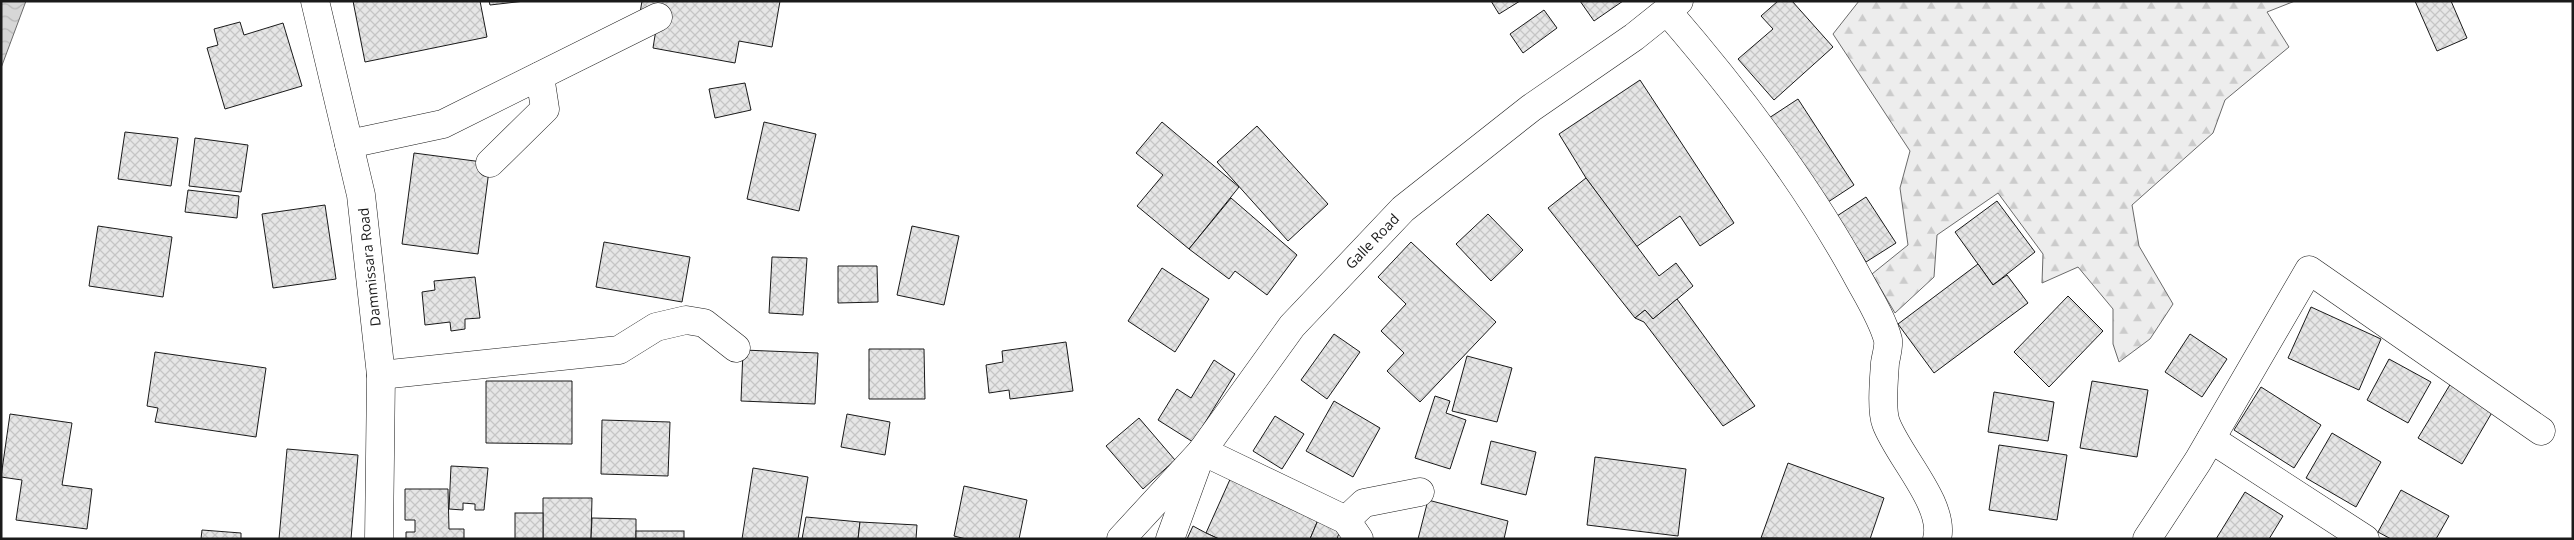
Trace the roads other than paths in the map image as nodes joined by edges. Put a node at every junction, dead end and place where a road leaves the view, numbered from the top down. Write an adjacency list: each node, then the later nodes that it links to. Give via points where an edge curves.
1 (315, 1): 5 (main road, Dammissara Road)
2 (1673, 6): 11 (main road, Galle Road, via 1531,108 1403,209 1292,326); 17 (main road, via 1817,208 1870,301 1888,341 1884,389 1886,422 1929,496 1939,530)
3 (658, 17): 4 (main road)
4 (540, 76): 5 (main road, via 443,124); 6 (main road, via 544,109)
5 (349, 144): 8 (main road, Dammissara Road, via 361,195)
6 (490, 163)
7 (736, 348): 8 (main road, via 704,323 686,320 656,327 619,350)
8 (381, 375): 14 (main road, Dammissara Road)
9 (2542, 431): 10 (main road, via 2309,270)
10 (2211, 439): 18 (main road); 19 (main road)
11 (1202, 451): 13 (main road); 15 (main road, Galle Road); 16 (main road)
12 (1420, 492): 13 (main road, via 1364,503)
13 (1353, 529)
14 (378, 539)
15 (1121, 539)
16 (1170, 539)
17 (1937, 539)
18 (2147, 539)
19 (2365, 539)

